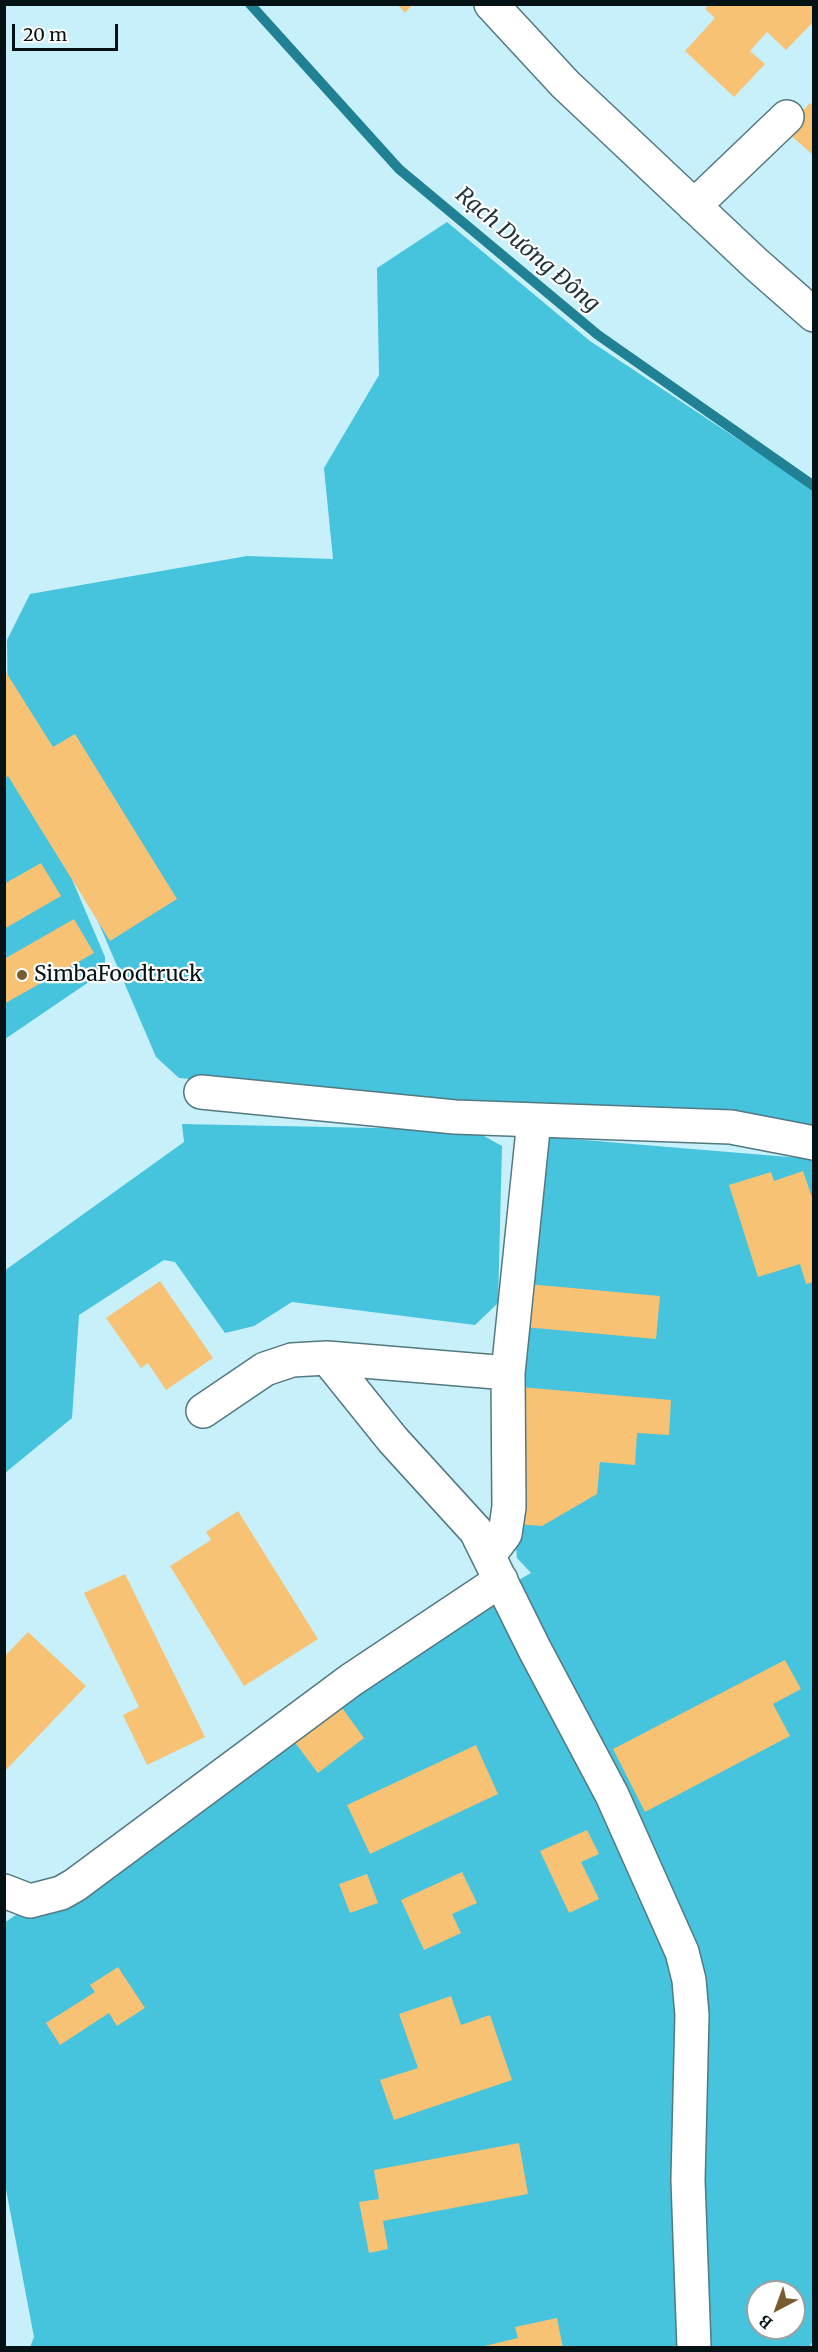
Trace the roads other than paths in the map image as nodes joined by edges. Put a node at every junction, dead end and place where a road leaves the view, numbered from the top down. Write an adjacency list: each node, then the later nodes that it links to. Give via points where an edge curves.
1 (491, 4): 3 (street, via 565,84)
2 (787, 117): 3 (street)
3 (694, 206): 4 (street)
4 (813, 315)
5 (201, 1092): 6 (street, via 455,1117)
6 (534, 1120): 7 (street, via 731,1127); 9 (street)
7 (813, 1143)
8 (327, 1358): 9 (street); 10 (street, via 292,1360 265,1369); 11 (street, via 393,1440 476,1531)
9 (508, 1373): 11 (street, via 509,1507)
10 (203, 1411)
11 (495, 1568): 12 (street, via 75,1884 61,1893 30,1901); 13 (street, via 612,1795 682,1952 692,2015 688,2180)
12 (4, 1891)
13 (694, 2348)

